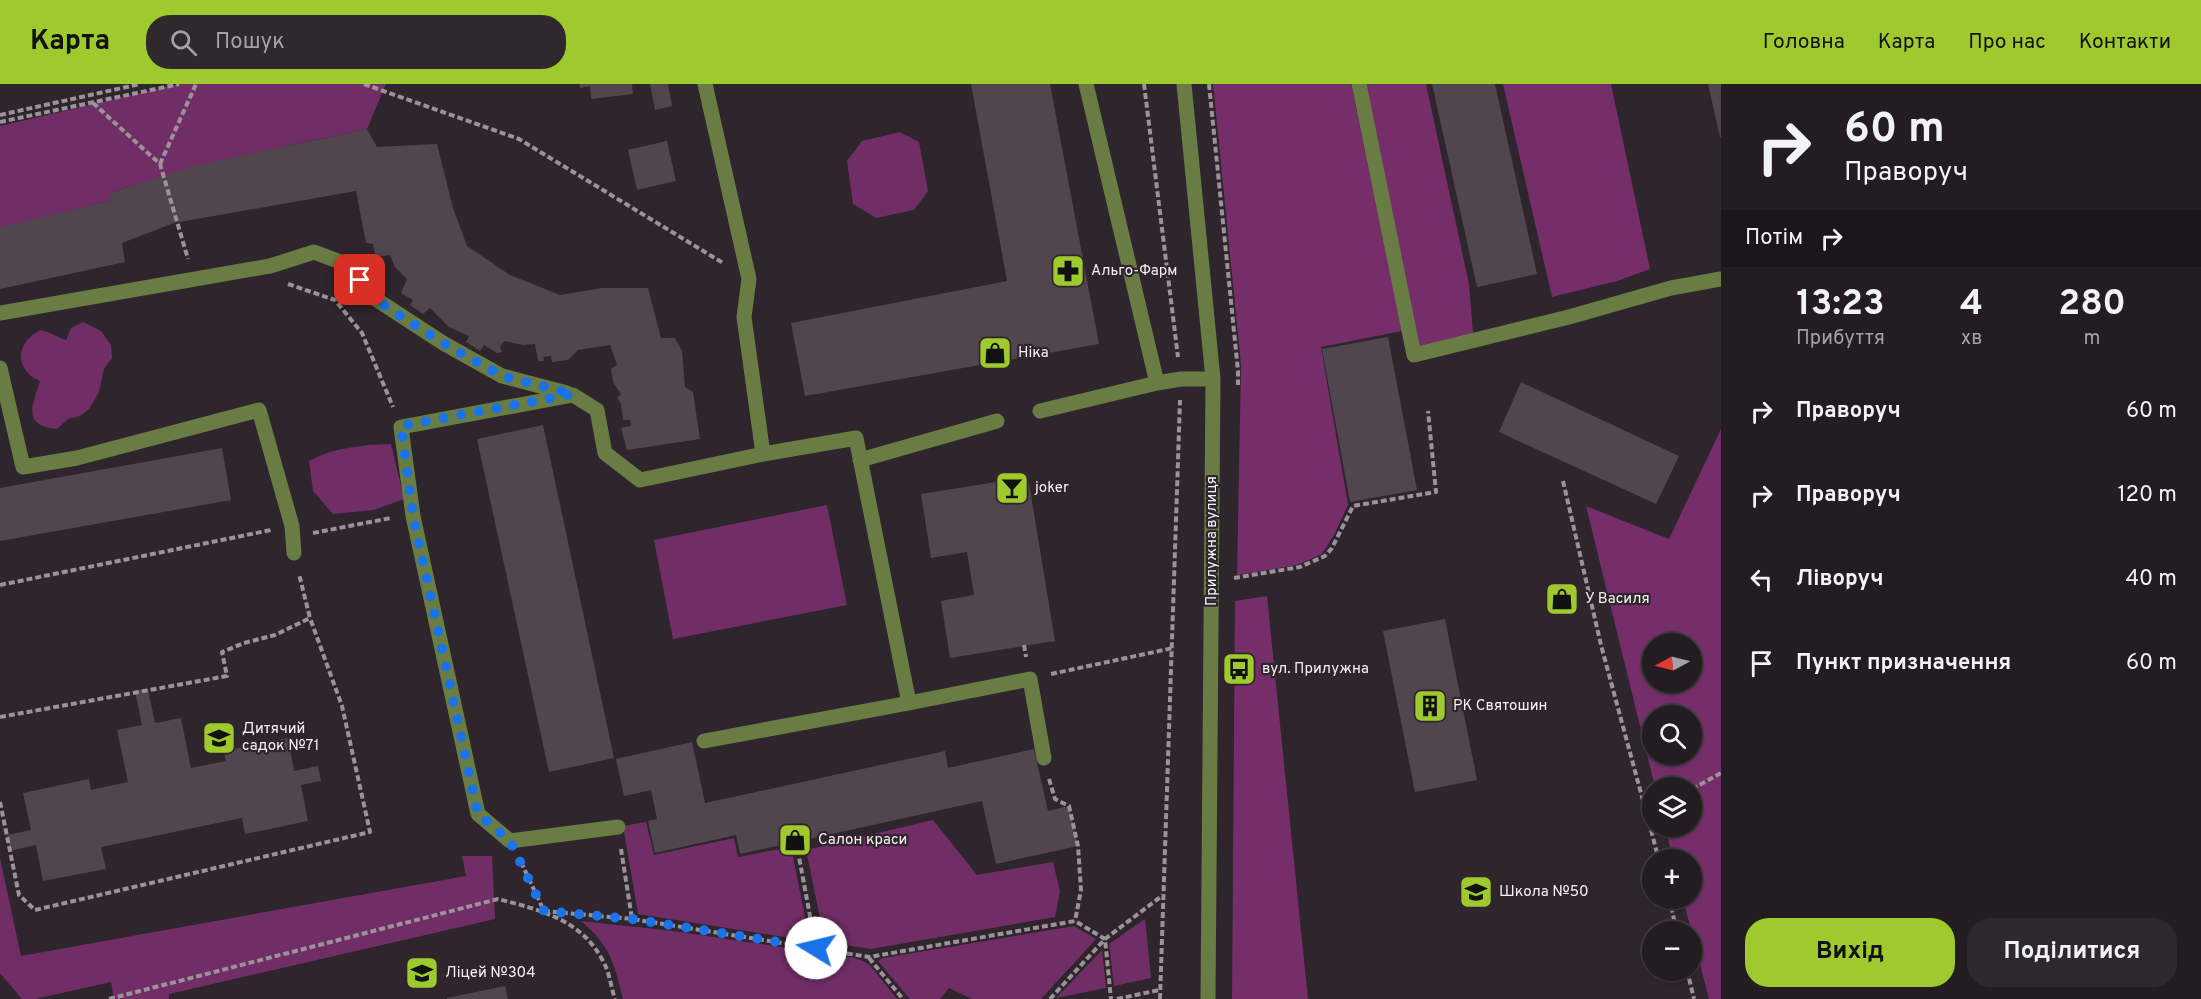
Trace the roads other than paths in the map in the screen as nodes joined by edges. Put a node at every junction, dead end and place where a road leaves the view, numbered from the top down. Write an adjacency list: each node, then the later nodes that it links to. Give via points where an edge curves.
1 (705, 84): 13 (street, via 749,279 744,317)
2 (1086, 84): 9 (street)
3 (1184, 84): 8 (street, Прилужна вулиця)
4 (1359, 84): 5 (street, via 1414,355 1671,288)
5 (1721, 279)
6 (0, 313): 10 (street, via 270,266 314,252 348,265 371,296 502,376)
7 (0, 368): 15 (street, via 23,467 77,458 259,410 298,530)
8 (1213, 379): 9 (street); 20 (street, Прилужна вулиця)
9 (1157, 383): 11 (street)
10 (573, 394): 13 (street, via 597,410 606,453 640,480); 19 (street, via 401,426 413,516 478,814 510,841)
11 (1040, 411)
12 (998, 421): 14 (street)
13 (763, 454): 14 (street, via 856,438)
14 (860, 460): 16 (street)
15 (294, 553)
16 (909, 703): 17 (street); 18 (street, via 1030,679)
17 (704, 741)
18 (1044, 758)
19 (618, 827)
20 (1208, 999)

